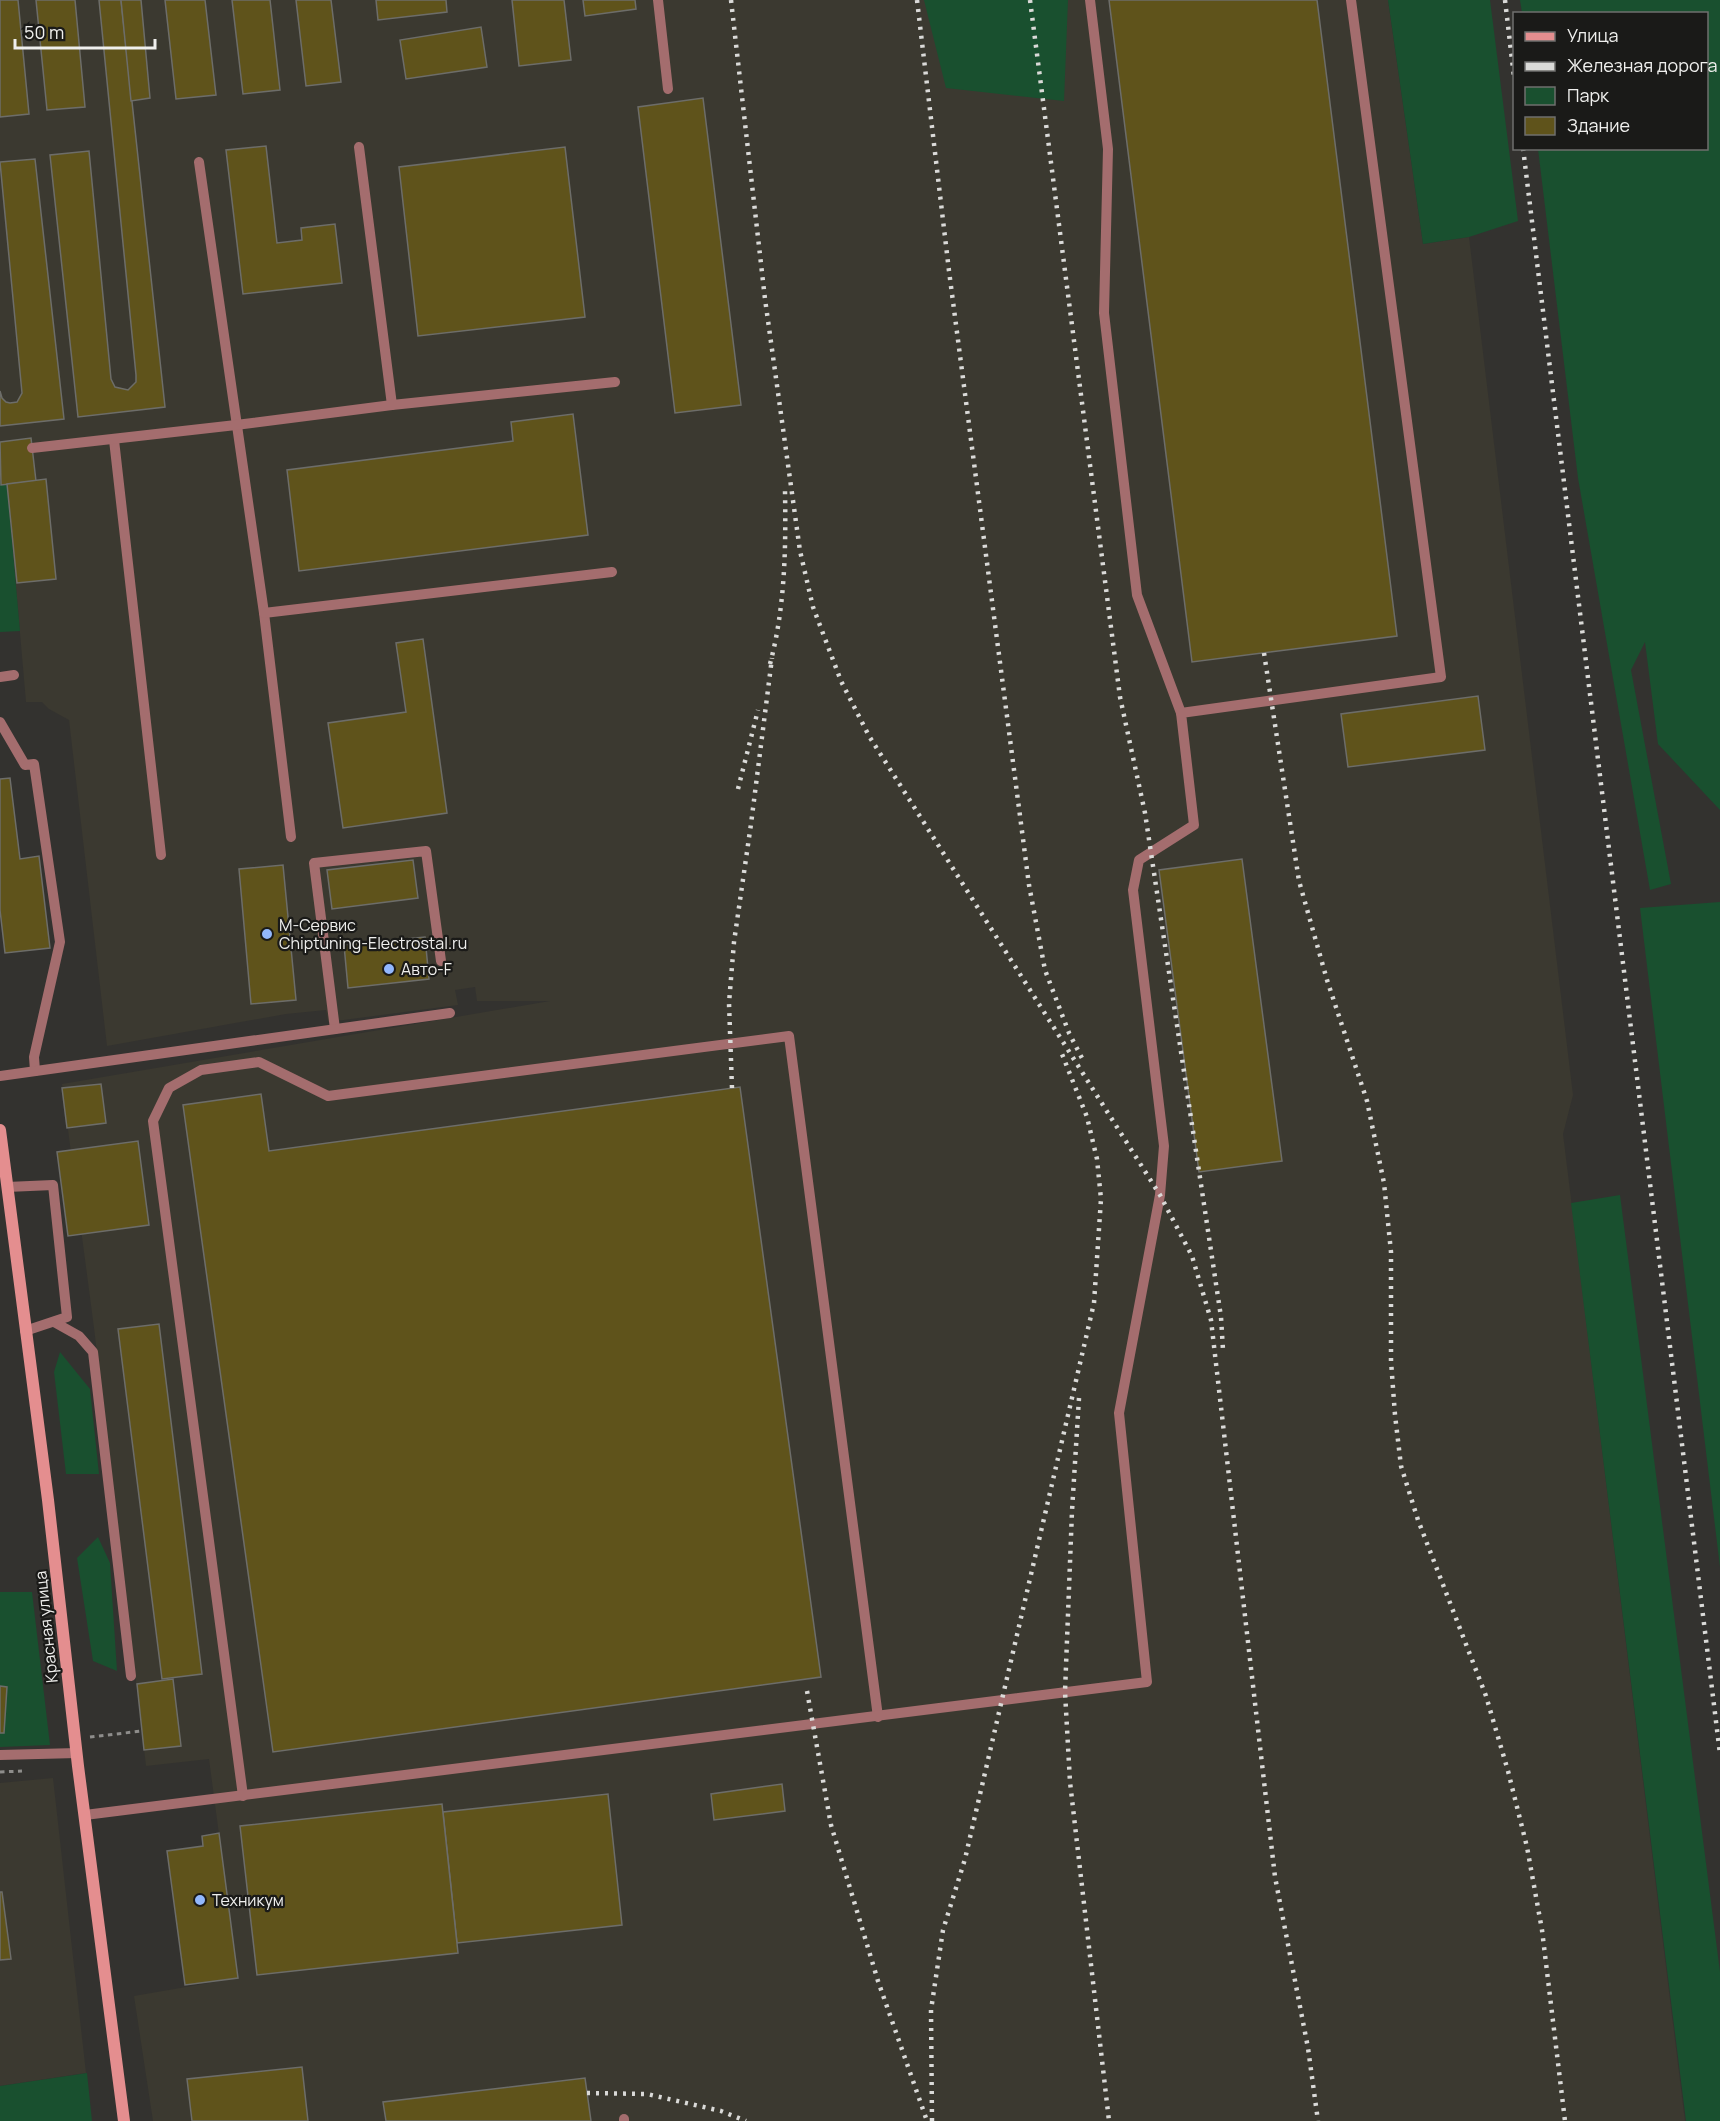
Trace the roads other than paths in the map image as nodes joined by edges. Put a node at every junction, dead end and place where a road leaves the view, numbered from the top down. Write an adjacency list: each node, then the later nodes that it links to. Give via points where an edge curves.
1 (658, 0): 4 (lane)
2 (1090, 0): 16 (lane, via 1108,149 1104,313 1137,595)
3 (1351, 0): 16 (lane, via 1440,677)
4 (668, 88)
5 (359, 147): 8 (lane)
6 (199, 162): 9 (lane)
7 (615, 382): 8 (lane)
8 (392, 405): 9 (lane)
9 (236, 425): 10 (lane); 13 (lane)
10 (114, 440): 11 (lane); 19 (lane)
11 (32, 448)
12 (612, 572): 13 (lane)
13 (264, 613): 18 (lane)
14 (15, 675): 15 (lane)
15 (0, 677)
16 (1181, 714): 30 (lane, via 1194,825 1138,860 1133,890 1164,1146 1160,1195 1119,1413 1147,1682)
17 (0, 722): 23 (lane, via 25,765 34,764 60,942 34,1057)
18 (291, 837)
19 (161, 855)
20 (441, 961): 22 (lane, via 426,851 314,863)
21 (450, 1012): 22 (lane)
22 (335, 1029): 23 (lane)
23 (35, 1071): 24 (lane)
24 (0, 1076)
25 (0, 1130): 26 (main road, Красная улица)
26 (7, 1187): 27 (lane, via 53,1185 67,1317); 28 (main road, Красная улица)
27 (54, 1322): 28 (lane); 29 (lane, via 79,1336 93,1352)
28 (25, 1331): 31 (main road, Красная улица)
29 (131, 1676)
30 (878, 1717): 33 (lane); 33 (lane, via 789,1036 328,1096 260,1062 201,1070 169,1088 153,1121)
31 (76, 1753): 32 (lane); 34 (main road, Красная улица)
32 (0, 1755)
33 (243, 1796): 34 (lane)
34 (85, 1815): 35 (main road, Красная улица)
35 (124, 2121)

